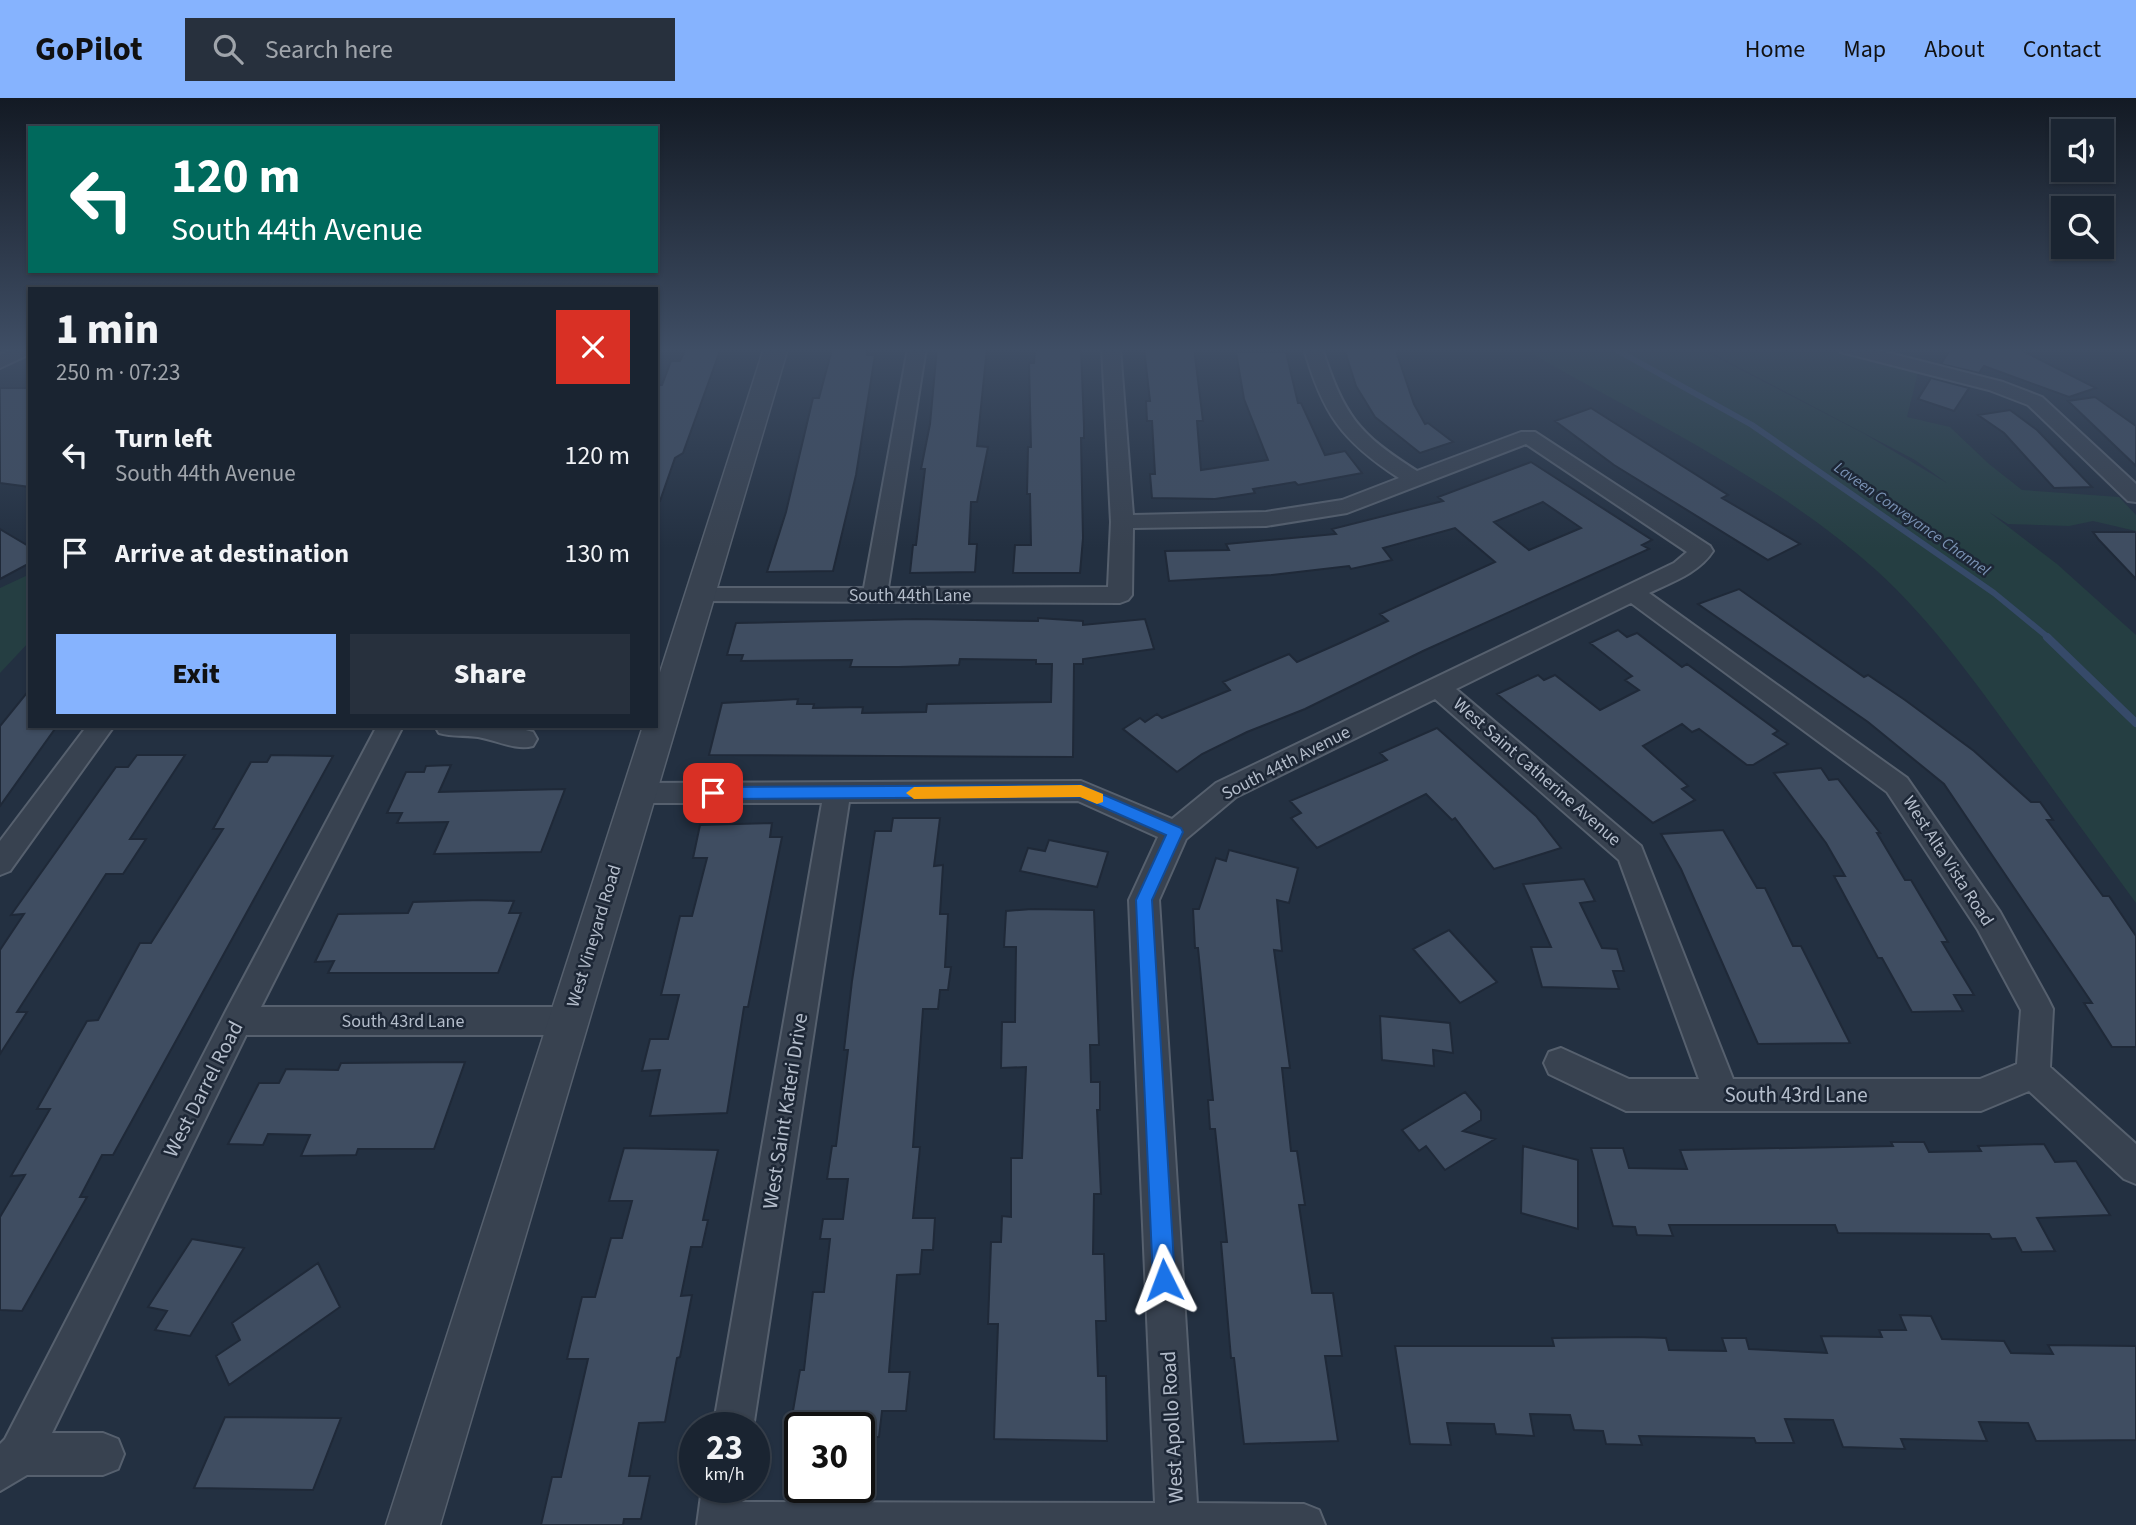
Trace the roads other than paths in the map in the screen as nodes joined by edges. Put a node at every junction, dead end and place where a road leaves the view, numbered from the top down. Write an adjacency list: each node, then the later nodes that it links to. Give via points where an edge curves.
1 (755, 415): 11 (street, West Vineyard Road)
2 (906, 415): 10 (street)
3 (1115, 415): 8 (street)
4 (1339, 415): 6 (street, via 1344,424 1387,461)
5 (2049, 415): 7 (street)
6 (1416, 480): 8 (street, via 1347,506 1266,519); 9 (street, South 44th Avenue, via 1528,436 1702,551 1682,568)
7 (2136, 496)
8 (1122, 522): 10 (street, South 44th Lane, via 1121,595)
9 (1632, 592): 12 (street, South 44th Avenue); 26 (street, West Alta Vista Road, via 1898,785 1989,922 2037,1009)
10 (875, 595): 11 (street, South 44th Lane)
11 (699, 596): 13 (street, West Vineyard Road)
12 (1438, 687): 21 (street, South 44th Avenue, via 1226,790); 27 (street, West Saint Catherine Avenue, via 1631,854)
13 (658, 726)
14 (100, 728): 22 (street)
15 (389, 728): 23 (street, West Darrel Road)
16 (480, 728): 18 (street)
17 (657, 728): 19 (street, West Vineyard Road)
18 (524, 739)
19 (637, 793): 20 (street); 24 (street, West Vineyard Road)
20 (837, 793): 21 (street, via 1081,791); 29 (street, West Saint Kateri Drive)
21 (1175, 832): 34 (street, West Apollo Road, via 1144,900)
22 (0, 863)
23 (237, 1021): 24 (street, South 43rd Lane); 31 (street, West Darrel Road)
24 (569, 1021): 33 (street, West Vineyard Road)
25 (1561, 1063): 27 (street, South 43rd Lane, via 1626,1095)
26 (2032, 1073): 27 (street, South 43rd Lane, via 1982,1095); 28 (street)
27 (1723, 1095)
28 (2136, 1167)
29 (736, 1412)
30 (103, 1454): 31 (street)
31 (10, 1462)
32 (720, 1505): 34 (street)
33 (413, 1525)
34 (1177, 1525): 35 (street)
35 (1304, 1525)

